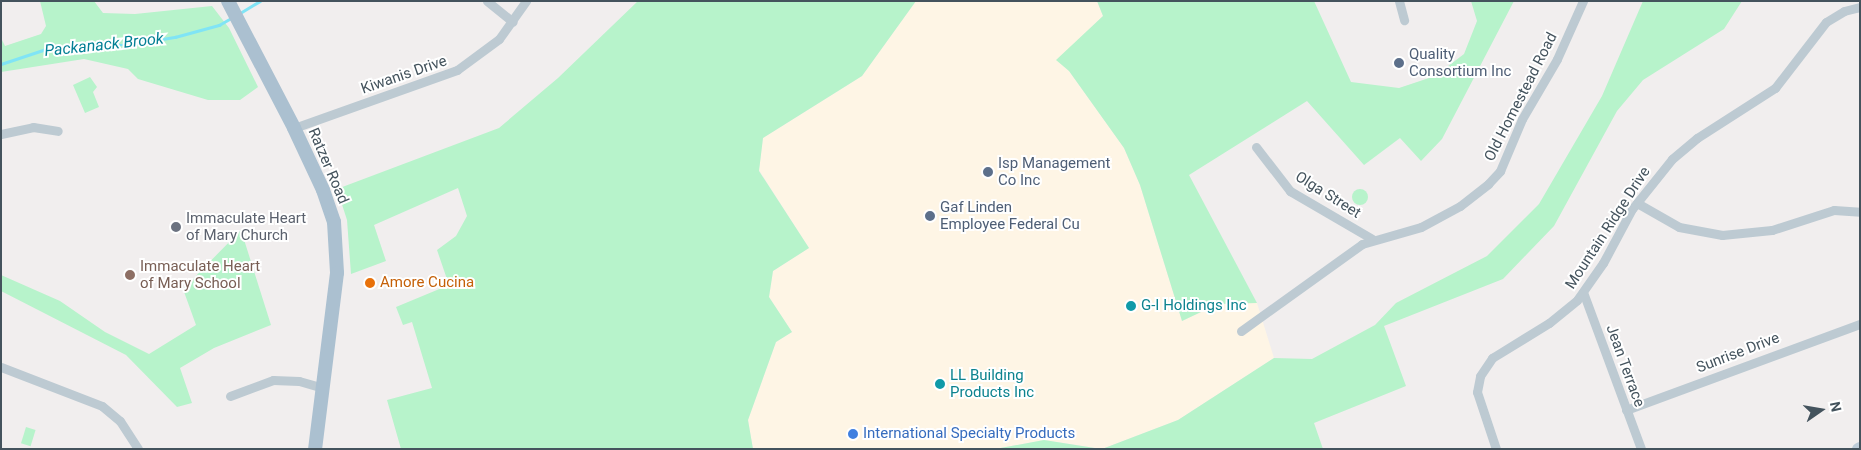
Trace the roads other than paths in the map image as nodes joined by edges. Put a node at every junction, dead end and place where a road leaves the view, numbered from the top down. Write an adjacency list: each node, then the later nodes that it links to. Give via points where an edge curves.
1 (487, 1): 8 (street)
2 (526, 1): 8 (street, Kiwanis Drive)
3 (1399, 1): 7 (street)
4 (1583, 1): 15 (street, Old Homestead Road, via 1557,59 1522,119 1500,171 1460,206 1421,227)
5 (1860, 7): 13 (street, Mountain Ridge Drive, via 1844,11 1826,22 1775,88 1686,146 1659,173)
6 (233, 9): 9 (main road, Ratzer Road)
7 (1404, 20)
8 (513, 22): 9 (street, Kiwanis Drive, via 487,51 457,70)
9 (294, 128): 20 (main road, Ratzer Road, via 323,190 336,237 337,273)
10 (58, 131): 11 (street, via 33,127)
11 (1, 134)
12 (1256, 147): 15 (street, Olga Street, via 1290,190)
13 (1637, 203): 14 (street, via 1679,227 1722,235 1772,230 1834,210); 16 (street, Mountain Ridge Drive)
14 (1860, 212)
15 (1372, 239): 18 (street, Old Homestead Road)
16 (1583, 292): 22 (street, Jean Terrace); 25 (street, Mountain Ridge Drive, via 1550,323 1504,348 1485,366 1477,385 1478,398)
17 (1860, 324): 22 (street, Sunrise Drive)
18 (1241, 331)
19 (1, 367): 23 (street, via 102,406 120,420)
20 (323, 388): 21 (street, via 299,381 273,380); 24 (main road, Ratzer Road)
21 (230, 396)
22 (1626, 410): 26 (street, Jean Terrace)
23 (138, 449)
24 (315, 449)
25 (1496, 449)
26 (1641, 449)

